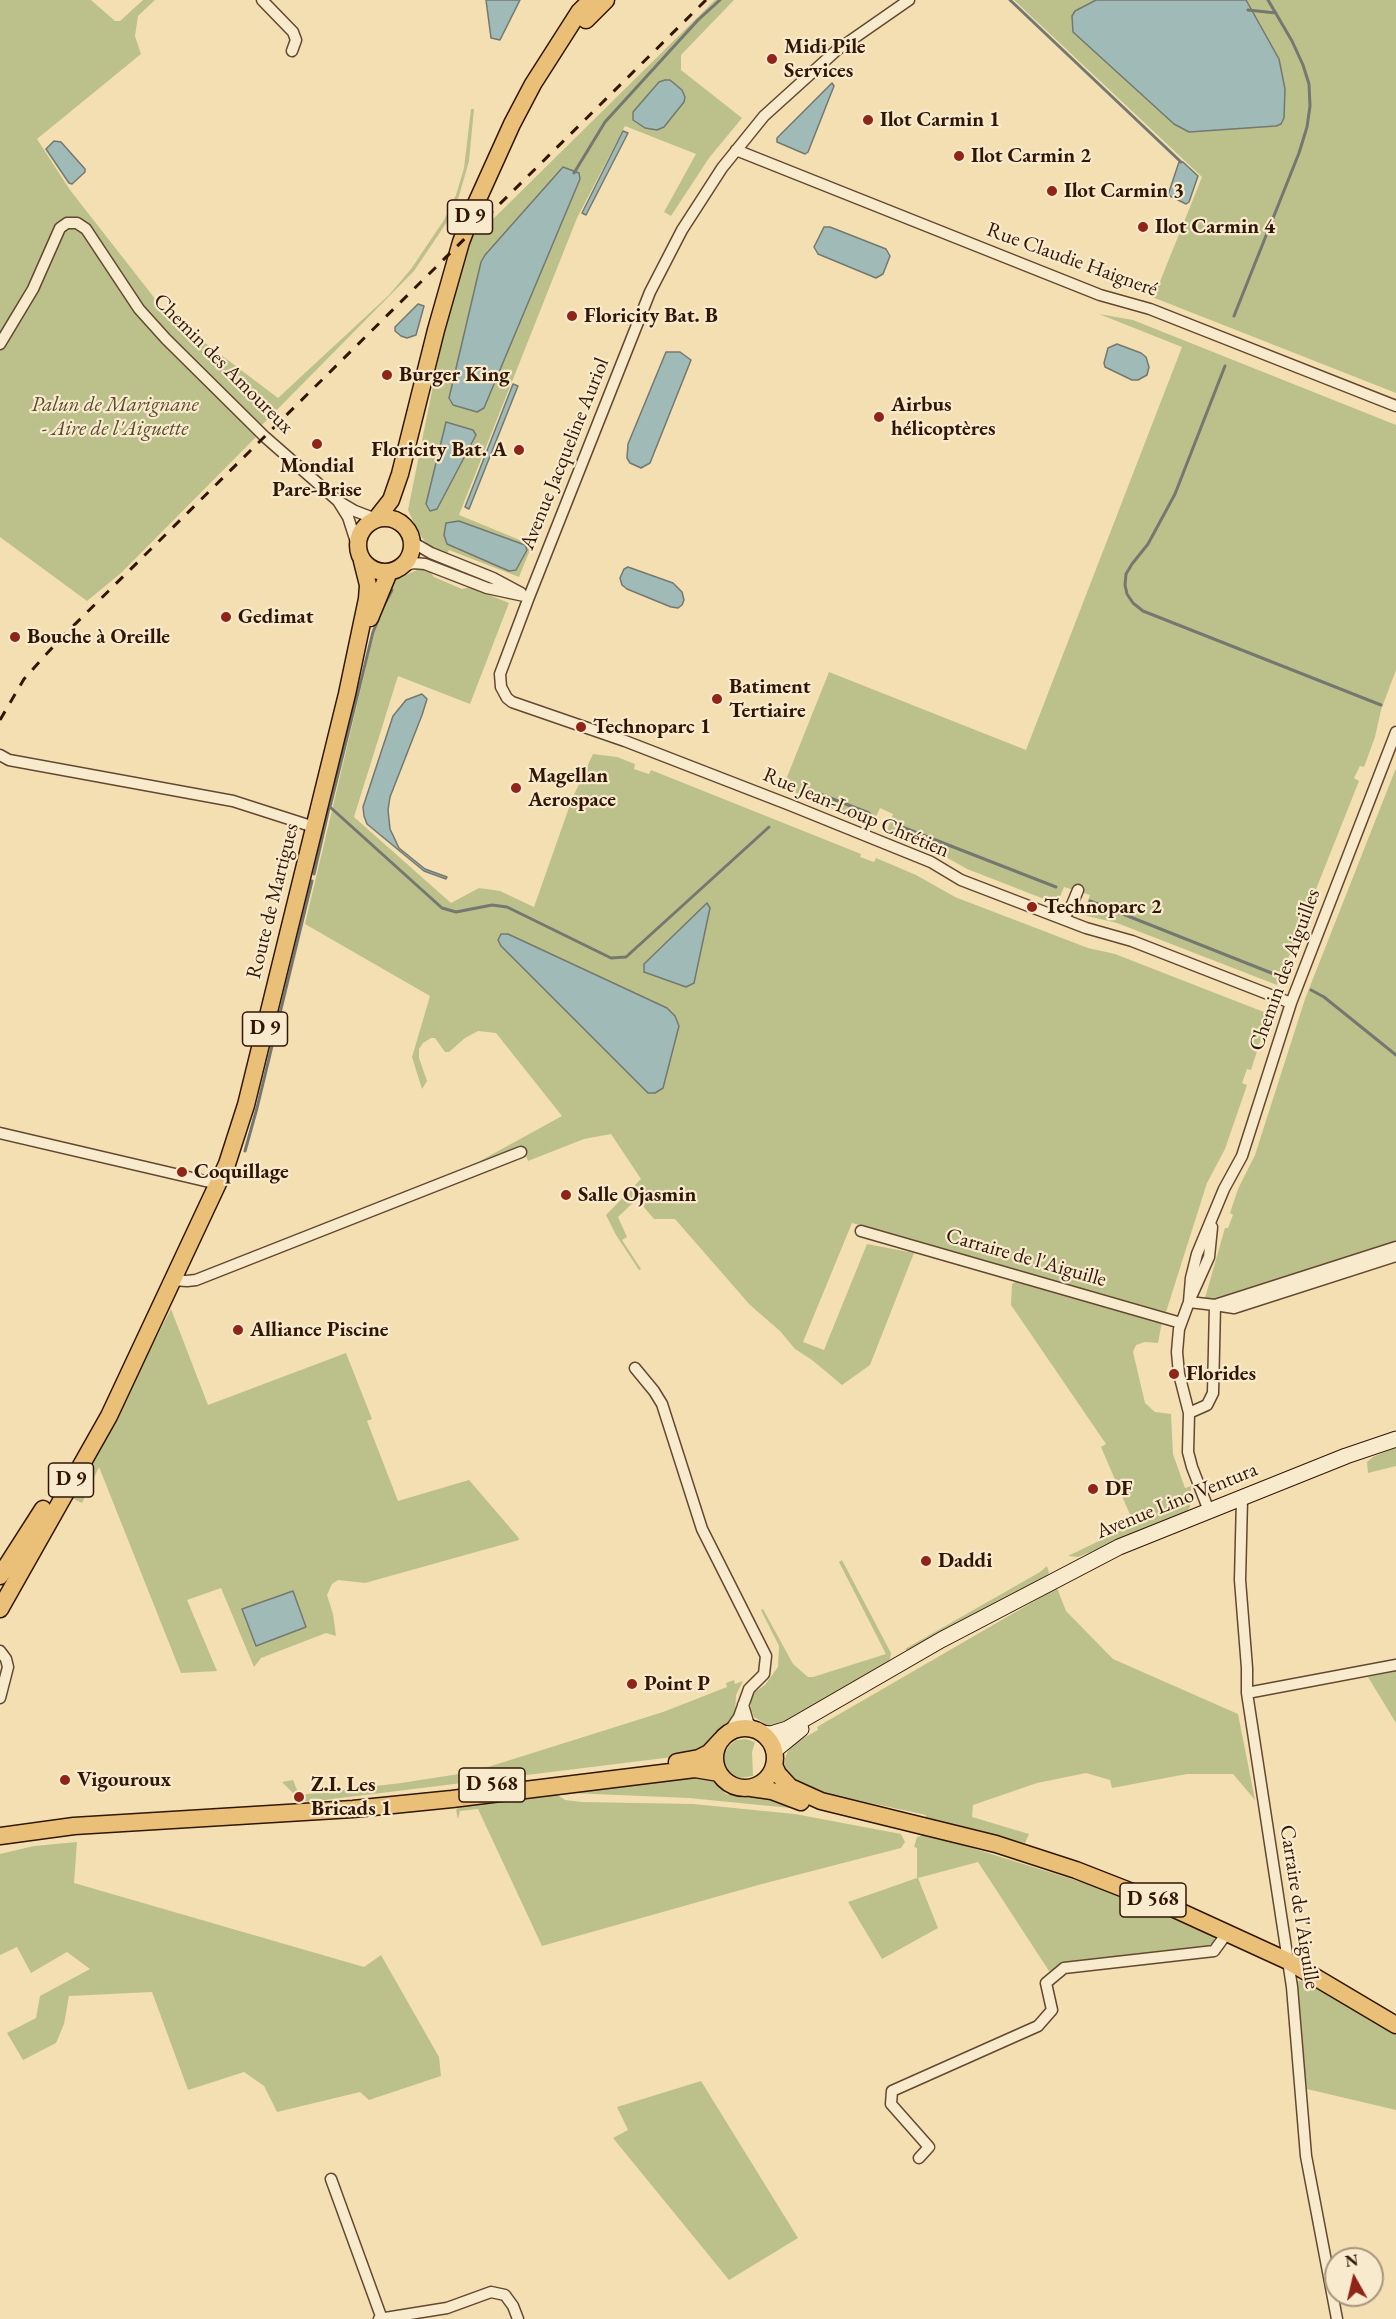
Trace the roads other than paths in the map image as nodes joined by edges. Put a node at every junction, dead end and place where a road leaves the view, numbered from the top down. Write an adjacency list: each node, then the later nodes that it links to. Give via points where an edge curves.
1 (262, 0): 6 (street, via 293,32 296,44)
2 (591, 0): 5 (main road, D 9)
3 (606, 0): 5 (main road, D 9)
4 (909, 0): 7 (street, Avenue Jacqueline Auriol, via 812,72)
5 (557, 48): 9 (main road, D 9, via 512,124 470,218 436,330)
6 (292, 51)
7 (736, 150): 10 (street, Rue Claudie Haigneré, via 1100,295 1150,309); 17 (street, Avenue Jacqueline Auriol, via 709,185 650,292)
8 (0, 344): 11 (street, Chemin des Amoureux, via 33,289 60,228 77,223 86,230 139,309 166,339)
9 (420, 400): 12 (main road, D 9, via 391,500); 13 (main road, D 9)
10 (1396, 406)
11 (338, 501): 12 (street, Chemin des Amoureux); 15 (street, Chemin des Amoureux)
12 (376, 519): 13 (main road, via 394,519); 15 (main road, via 363,529)
13 (402, 524): 14 (main road)
14 (412, 542): 16 (main road, via 410,556); 17 (street)
15 (360, 553): 16 (main road, via 374,570); 18 (main road, Route de Martigues / D 9, via 368,585 367,599)
16 (395, 569): 17 (street, via 425,564 487,588); 18 (main road, Route de Martigues / D 9, via 371,616)
17 (529, 597): 23 (street, Rue Jean-Loup Chrétien, via 500,674 501,687 512,702 780,801 932,862 961,880)
18 (347, 694): 21 (main road, Route de Martigues / D 9)
19 (1396, 732): 24 (street, Chemin des Aiguilles)
20 (0, 756): 21 (street, via 233,801)
21 (314, 827): 27 (main road, Route de Martigues / D 9, via 246,1105)
22 (1078, 890): 23 (street)
23 (1062, 919): 24 (street, Rue Jean-Loup Chrétien, via 1132,941)
24 (1291, 1003): 32 (street, Chemin des Aiguilles, via 1242,1156 1195,1261)
25 (0, 1133): 27 (street)
26 (521, 1152): 31 (street, via 196,1280)
27 (218, 1184): 31 (main road, Route de Martigues / D 9)
28 (861, 1231): 34 (street, Carraire de l'Aiguille)
29 (1396, 1248): 33 (street)
30 (1396, 1256): 33 (street, via 1234,1308)
31 (172, 1280): 35 (main road, Route de Martigues / D 9)
32 (1189, 1302): 33 (street); 34 (street)
33 (1215, 1305): 37 (street, via 1214,1393 1207,1405)
34 (1181, 1323): 37 (street, via 1178,1362)
35 (139, 1348): 41 (main road, Route de Martigues / D 9); 42 (main road, Route de Martigues / D 9, via 109,1416)
36 (635, 1368): 48 (street, via 662,1404 702,1528 765,1652 766,1671 749,1689)
37 (1189, 1413): 40 (street, via 1191,1467)
38 (1396, 1439): 39 (main road, Avenue Lino Ventura)
39 (1242, 1499): 40 (main road, Avenue Lino Ventura); 46 (street, Carraire de l'Aiguille, via 1240,1580)
40 (1209, 1511): 43 (main road, Avenue Lino Ventura, via 1119,1547)
41 (0, 1576)
42 (0, 1609)
43 (981, 1620): 49 (main road, Avenue Lino Ventura, via 787,1729 771,1734); 51 (main road, Avenue Lino Ventura, via 796,1732)
44 (0, 1651): 47 (street, via 8,1667)
45 (1396, 1665): 46 (street)
46 (1247, 1693): 62 (street, Carraire de l'Aiguille)
47 (0, 1698)
48 (743, 1704): 49 (street, via 748,1722); 50 (street, via 740,1717)
49 (758, 1731): 50 (main road, via 738,1729); 51 (main road, via 771,1742)
50 (724, 1736): 52 (main road, via 714,1760); 54 (main road, D 568, via 709,1753 689,1761)
51 (774, 1758): 53 (main road, via 768,1778); 55 (main road, via 784,1782 803,1794)
52 (719, 1773): 53 (main road, via 731,1785); 54 (main road, D 568, via 696,1769 452,1799)
53 (751, 1788): 55 (main road, via 772,1791 813,1807)
54 (320, 1810): 56 (main road, D 568)
55 (893, 1820): 61 (main road, D 568, via 996,1844 1076,1870)
56 (177, 1821): 58 (main road, D 568); 60 (main road, D 568, via 74,1832)
57 (0, 1827): 58 (street)
58 (34, 1831): 59 (main road, D 568)
59 (0, 1836)
60 (0, 1848)
61 (1227, 1933): 62 (main road, D 568); 64 (street, via 1214,1951 1064,1968 1046,1983 1052,2010 1038,2026 892,2091 891,2104 929,2147)
62 (1288, 1961): 63 (main road, D 568); 68 (street, Carraire de l'Aiguille, via 1306,2156)
63 (1396, 2025)
64 (919, 2158)
65 (331, 2179): 66 (street)
66 (381, 2319): 67 (street, via 447,2308 491,2292 505,2295)
67 (518, 2319)
68 (1337, 2319)

